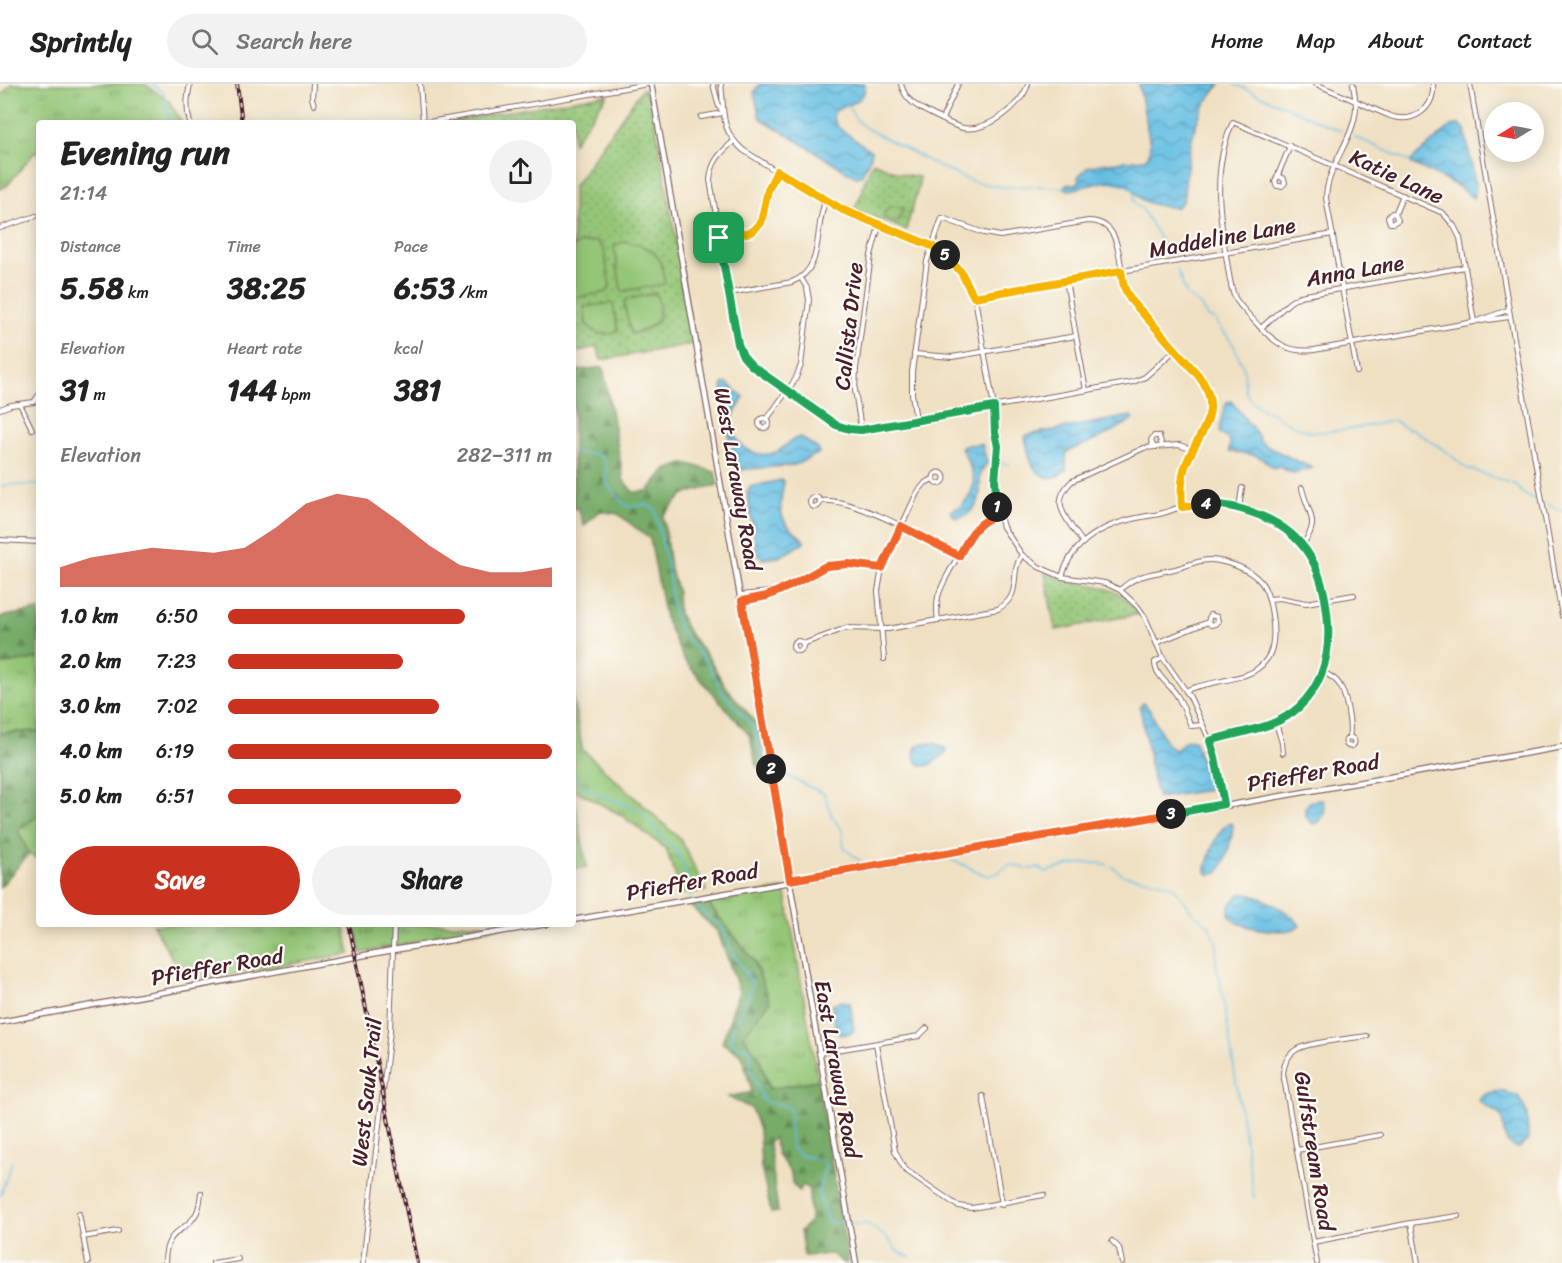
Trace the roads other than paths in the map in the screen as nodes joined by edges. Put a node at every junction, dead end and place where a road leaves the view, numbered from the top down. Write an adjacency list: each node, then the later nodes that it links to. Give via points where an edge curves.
1 (190, 84): 19 (street)
2 (313, 84): 15 (street)
3 (420, 84): 20 (street)
4 (650, 84): 21 (street); 85 (street, West Laraway Road)
5 (714, 84): 16 (street)
6 (721, 84): 16 (street)
7 (901, 84): 18 (street, via 910,101)
8 (958, 84): 18 (street)
9 (1028, 84): 18 (street, via 1014,106 985,125 965,128)
10 (1316, 84): 14 (street)
11 (1353, 84): 14 (street)
12 (1433, 84): 14 (street, via 1428,105 1407,118 1394,118)
13 (1470, 84): 44 (street)
14 (1356, 101): 24 (street, via 1352,127)
15 (314, 105)
16 (723, 113): 17 (street); 22 (street, via 725,128)
17 (701, 117)
18 (942, 119)
19 (189, 120)
20 (423, 120)
21 (440, 120)
22 (734, 141): 25 (street); 34 (street, via 717,158 711,172)
23 (1290, 146): 24 (street, Katie Lane); 26 (street); 36 (street, Katie Lane, via 1233,122 1222,155 1219,183)
24 (1335, 165): 27 (street, Katie Lane); 33 (street, via 1327,191)
25 (777, 171): 28 (street); 34 (street, via 768,190 761,223 751,232)
26 (1278, 176)
27 (1403, 195): 29 (street); 37 (street, Katie Lane, via 1443,213 1451,221 1460,238)
28 (826, 200): 31 (street); 39 (street, via 815,259)
29 (1395, 214)
30 (36, 218): 32 (street)
31 (879, 226): 35 (street); 63 (street, Callista Drive, via 871,255 856,369)
32 (0, 228)
33 (1333, 234): 36 (street, Maddeline Lane); 41 (street)
34 (719, 238): 42 (street)
35 (932, 246): 38 (street, via 942,218 1000,236 1099,221 1115,237); 43 (street, via 958,267); 52 (street)
36 (1226, 253): 38 (street, Maddeline Lane); 47 (street, via 1233,294)
37 (1465, 267): 41 (street, Anna Lane); 46 (street, Katie Lane)
38 (1121, 271): 40 (street, Maddeline Lane); 50 (street, via 1128,296)
39 (801, 278): 42 (street); 55 (street, via 809,300 801,365)
40 (1066, 280): 43 (street, Maddeline Lane); 48 (street)
41 (1342, 289): 47 (street, Anna Lane, via 1297,297); 49 (street)
42 (729, 293): 55 (street, via 743,356)
43 (974, 297): 51 (street)
44 (1508, 310): 45 (street); 46 (street)
45 (1509, 317): 46 (street); 88 (street)
46 (1474, 322): 49 (street)
47 (1261, 328): 49 (street, via 1277,344 1295,351)
48 (1076, 336): 51 (street); 54 (street)
49 (1352, 344): 53 (street)
50 (1175, 350): 54 (street, via 1142,379); 66 (street, via 1201,378 1210,399 1208,422)
51 (984, 352): 52 (street, via 949,358); 58 (street)
52 (915, 354): 61 (street, via 911,386)
53 (1357, 372)
54 (1086, 390): 58 (street)
55 (787, 391): 60 (street); 63 (street, via 836,425)
56 (36, 399): 57 (street)
57 (20, 404): 59 (street); 62 (street)
58 (994, 407): 61 (street); 73 (street)
59 (0, 409)
60 (767, 419)
61 (916, 420): 63 (street)
62 (32, 429)
63 (861, 430)
64 (1154, 446): 65 (street); 65 (street, via 1154,436 1159,436); 77 (street, via 1072,481 1065,488 1060,506)
65 (1162, 446): 66 (street)
66 (1193, 450): 71 (street, via 1180,486)
67 (933, 479): 74 (street, via 919,489)
68 (1242, 488): 72 (street)
69 (1302, 488): 78 (street, via 1313,522)
70 (820, 501): 74 (street, via 845,503)
71 (1182, 507): 72 (street, via 1222,504); 77 (street, via 1111,525)
72 (1239, 508): 78 (street, via 1278,524)
73 (999, 515): 79 (street); 80 (street, via 979,525)
74 (901, 526): 80 (street); 81 (street)
75 (0, 540): 76 (street)
76 (36, 542)
77 (1083, 543): 82 (street, via 1070,556)
78 (1302, 545): 87 (street, via 1316,566)
79 (1022, 555): 82 (street); 89 (street, via 1016,567 1014,592 1002,607)
80 (959, 556): 89 (street, via 938,596)
81 (882, 568): 85 (street, via 826,566 767,596); 91 (street)
82 (1062, 577): 83 (street, via 1098,581)
83 (1120, 590): 86 (street, via 1140,576 1210,560 1241,567 1252,574); 92 (street, via 1142,612)
84 (1354, 595): 87 (street)
85 (741, 598): 105 (street, West Laraway Road)
86 (1269, 599): 87 (street, via 1306,603); 97 (street, via 1274,638 1264,662 1244,676)
87 (1326, 600): 96 (street, via 1329,643)
88 (1562, 616)
89 (938, 621): 91 (street)
90 (1208, 622): 92 (street)
91 (881, 630): 93 (street, via 846,628); 95 (street)
92 (1155, 643): 94 (street)
93 (803, 644)
94 (1163, 658): 97 (street); 99 (street, via 1155,662 1155,667 1178,696 1191,726)
95 (884, 659)
96 (1323, 672): 98 (street, via 1305,701); 100 (street, via 1343,690)
97 (1186, 690): 99 (street)
98 (1276, 723): 101 (street); 103 (street)
99 (1203, 725): 101 (street)
100 (1348, 737)
101 (1210, 741): 104 (street)
102 (1562, 747): 104 (street, Pfieffer Road)
103 (1283, 753)
104 (1224, 804): 105 (street, Pfieffer Road)
105 (790, 880): 106 (street, Pfieffer Road); 114 (street, East Laraway Road)
106 (576, 919)
107 (394, 927): 109 (street, West Sauk Trail)
108 (529, 927): 109 (street, Pfieffer Road)
109 (393, 950): 110 (street, Pfieffer Road); 132 (street, West Sauk Trail, via 387,1069)
110 (0, 1022)
111 (927, 1028): 113 (street, via 919,1036)
112 (1367, 1036): 117 (street, Gulfstream Road, via 1299,1047 1288,1057 1283,1073)
113 (876, 1044): 114 (street); 120 (street, via 896,1151 904,1169 958,1206)
114 (819, 1053): 133 (street, East Laraway Road)
115 (983, 1096): 120 (street)
116 (1380, 1135): 117 (street)
117 (1297, 1150): 127 (street, Gulfstream Road)
118 (201, 1193): 130 (street, via 197,1213 170,1240)
119 (1044, 1195): 120 (street)
120 (1002, 1204)
121 (79, 1214): 125 (street)
122 (1458, 1216): 123 (street)
123 (1411, 1223): 127 (street); 136 (street)
124 (118, 1231): 125 (street)
125 (83, 1237): 129 (street)
126 (1112, 1241): 134 (street, via 1119,1248)
127 (1313, 1242): 135 (street, Gulfstream Road)
128 (238, 1259): 131 (street)
129 (88, 1263)
130 (165, 1263)
131 (213, 1263)
132 (363, 1263)
133 (855, 1263)
134 (1122, 1263)
135 (1317, 1263)
136 (1418, 1263)

